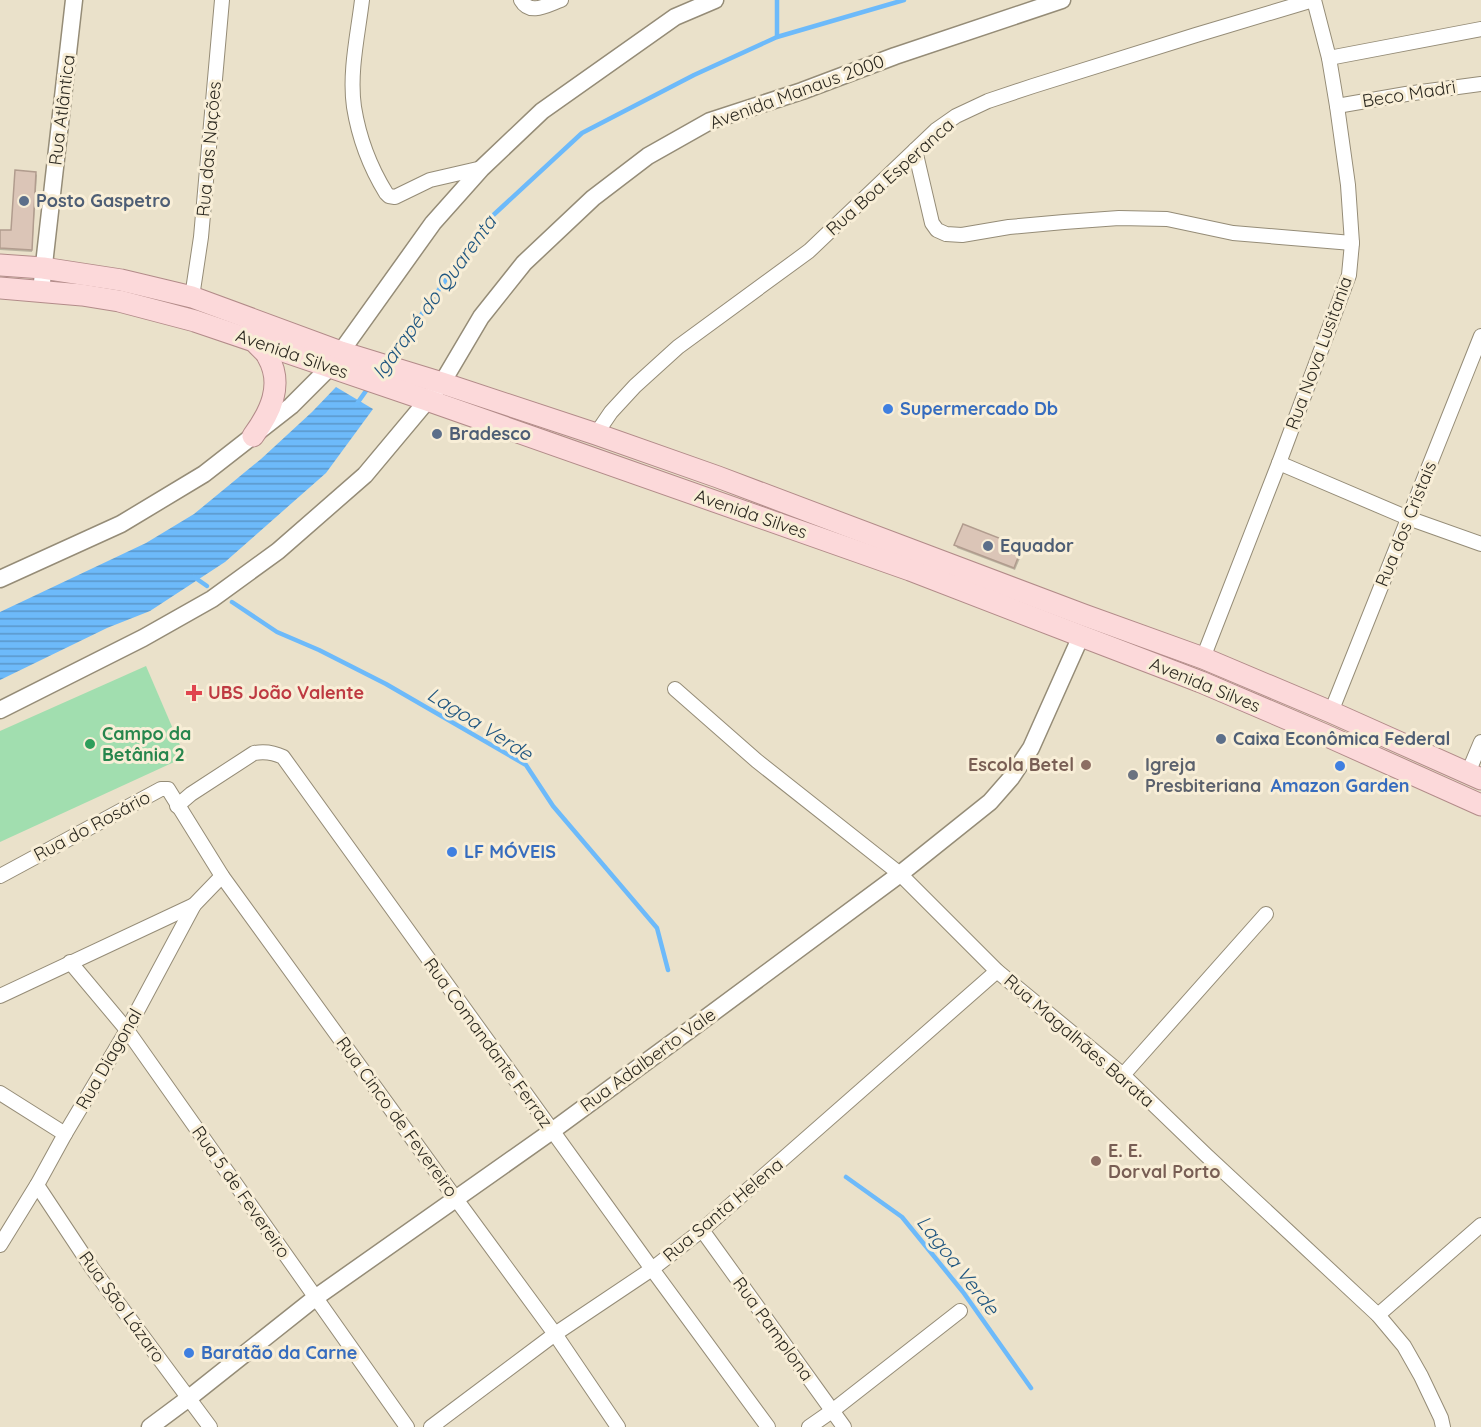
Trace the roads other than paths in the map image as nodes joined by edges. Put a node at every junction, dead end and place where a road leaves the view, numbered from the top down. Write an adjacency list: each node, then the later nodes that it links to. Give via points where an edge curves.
1 (74, 0): 17 (street, Rua Atlântica)
2 (222, 0): 20 (street, Rua das Nações)
3 (362, 0): 14 (street, via 353,71 354,106 373,172 386,193 396,197 430,180)
4 (521, 0): 5 (street, via 535,9)
5 (561, 0)
6 (714, 0): 14 (street, via 675,17 542,111)
7 (1062, 0): 25 (street, Avenida Manaus 2000, via 710,121 648,156 592,198 524,263 481,317)
8 (1313, 0): 10 (street, Rua Nova Lusitania); 13 (street, Rua Boa Esperanca, via 988,101 956,116)
9 (1481, 29): 10 (street)
10 (1329, 58): 12 (street, Rua Nova Lusitania)
11 (1481, 84): 12 (street, Beco Madri)
12 (1337, 106): 15 (street, Rua Nova Lusitania)
13 (915, 150): 15 (street, via 932,223 946,234 1108,219 1167,219 1233,233); 27 (street, Rua Boa Esperanca, via 809,251 678,347 635,386)
14 (482, 168): 23 (street, via 433,223)
15 (1352, 243): 29 (street, Rua Nova Lusitania, via 1349,275)
16 (0, 265): 17 (main road, Avenida Silves)
17 (44, 268): 19 (street, Rua Atlântica); 20 (main road, Avenida Silves, via 121,280)
18 (0, 288): 19 (main road, Avenida Silves)
19 (41, 291): 22 (main road, Avenida Silves, via 119,301 195,321)
20 (192, 297): 23 (main road, Avenida Silves)
21 (1481, 336): 30 (street, Rua dos Cristais)
22 (256, 343): 23 (main road, Avenida Silves); 28 (main road, via 268,356 275,390 266,418)
23 (341, 361): 24 (main road, Avenida Silves); 28 (street)
24 (399, 380): 25 (main road, Avenida Silves); 26 (main road, Avenida Silves)
25 (442, 383): 26 (street, Avenida Manaus 2000); 27 (main road, Avenida Silves)
26 (427, 400): 33 (main road, Avenida Silves, via 910,570); 36 (street, Avenida Manaus 2000, via 365,475 278,551 212,599)
27 (596, 434): 34 (main road, Avenida Silves)
28 (253, 436): 32 (street, via 204,474 121,524)
29 (1279, 463): 30 (street); 34 (street, Rua Nova Lusitania)
30 (1408, 518): 31 (street); 37 (street, Rua dos Cristais)
31 (1481, 544)
32 (0, 579)
33 (1081, 636): 40 (main road, Avenida Silves, via 1211,686); 42 (street, Rua Adalberto Vale, via 1030,748 1011,778 990,802)
34 (1203, 658): 37 (main road, Avenida Silves)
35 (675, 688): 42 (street, Rua Magalhães Barata, via 757,761)
36 (0, 711)
37 (1331, 712): 39 (main road, Avenida Silves)
38 (1481, 742): 39 (street)
39 (1475, 776)
40 (1481, 805)
41 (177, 806): 43 (street, Rua do Rosário, via 168,789 161,789); 44 (street, Rua Cinco de Fevereiro); 53 (street, Rua Comandante Ferraz, via 254,753 283,757)
42 (900, 874): 48 (street, Rua Magalhães Barata); 53 (street, Rua Adalberto Vale)
43 (0, 876)
44 (222, 876): 45 (street, Rua Diagonal); 56 (street, Rua Cinco de Fevereiro)
45 (194, 905): 47 (street); 50 (street, Rua Diagonal)
46 (1266, 914): 51 (street)
47 (69, 962): 49 (street); 50 (street, Rua 5 de Fevereiro)
48 (998, 971): 51 (street, Rua Magalhães Barata); 58 (street, Rua Santa Helena)
49 (0, 996)
50 (127, 1030): 54 (street, Rua Diagonal); 61 (street, Rua 5 de Fevereiro)
51 (1123, 1075): 63 (street, Rua Magalhães Barata)
52 (0, 1093): 54 (street)
53 (552, 1131): 56 (street, Rua Adalberto Vale); 60 (street, Rua Comandante Ferraz)
54 (64, 1134): 55 (street, Rua Diagonal)
55 (37, 1185): 59 (street, Rua Diagonal); 65 (street, Rua São Lázaro, via 92,1269)
56 (456, 1199): 61 (street, Rua Adalberto Vale); 64 (street, Rua Cinco de Fevereiro)
57 (1481, 1225): 63 (street)
58 (702, 1230): 60 (street, Rua Santa Helena); 66 (street, Rua Pamplona)
59 (0, 1245)
60 (652, 1269): 64 (street, Rua Santa Helena); 72 (street, Rua Comandante Ferraz)
61 (315, 1298): 65 (street, Rua Adalberto Vale); 69 (street, Rua 5 de Fevereiro)
62 (960, 1311): 66 (street)
63 (1378, 1315): 75 (street, Rua Magalhães Barata, via 1404,1346)
64 (555, 1334): 70 (street, Rua Santa Helena); 71 (street, Rua Cinco de Fevereiro)
65 (189, 1398): 67 (street, Rua Adalberto Vale); 68 (street, Rua São Lázaro)
66 (832, 1411): 73 (street); 74 (street, Rua Pamplona)
67 (150, 1427)
68 (210, 1427)
69 (407, 1427)
70 (431, 1427)
71 (618, 1427)
72 (768, 1427)
73 (810, 1427)
74 (844, 1427)
75 (1443, 1427)

